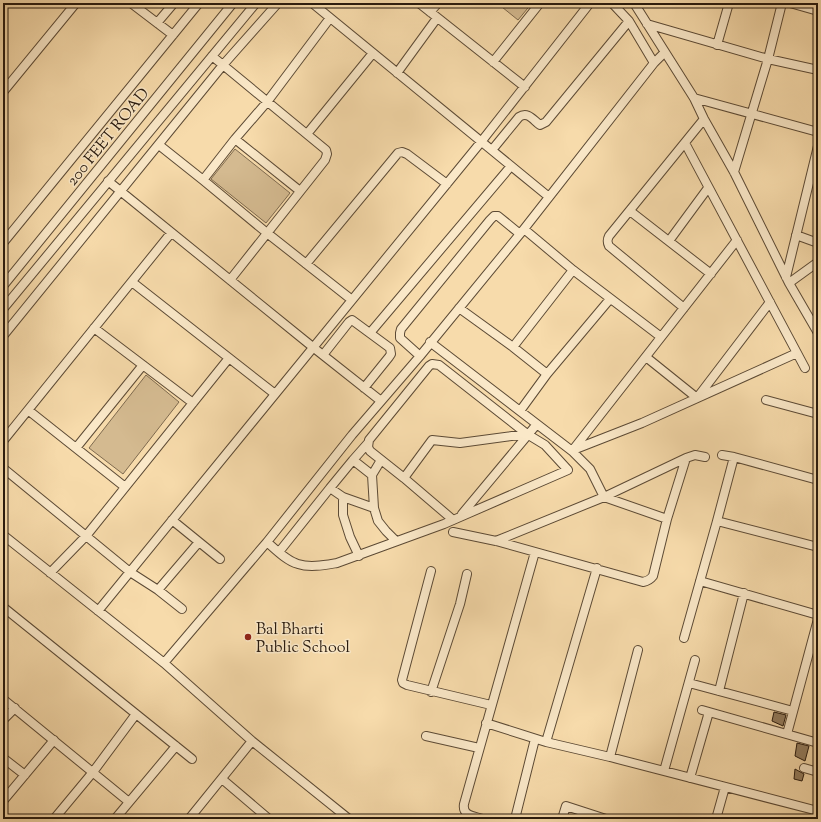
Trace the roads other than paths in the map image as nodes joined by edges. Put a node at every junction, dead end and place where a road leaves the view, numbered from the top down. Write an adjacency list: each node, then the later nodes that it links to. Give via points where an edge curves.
1 (76, 3): 37 (street)
2 (132, 3): 23 (street)
3 (174, 3): 23 (street)
4 (233, 3): 75 (street, 200 FEET ROAD)
5 (256, 3): 29 (street)
6 (278, 3): 33 (street)
7 (312, 3): 20 (street)
8 (419, 3): 19 (street)
9 (438, 3): 19 (street)
10 (540, 3): 31 (street)
11 (590, 3): 36 (street)
12 (612, 3): 22 (street)
13 (634, 3): 24 (street)
14 (729, 3): 26 (street)
15 (782, 3): 30 (street)
16 (790, 3): 18 (street)
17 (197, 4): 25 (street)
18 (818, 11)
19 (430, 12): 21 (street)
20 (330, 18): 28 (street); 39 (street)
21 (437, 18): 31 (street); 35 (street)
22 (629, 21): 32 (street); 49 (street, via 546,122 540,125 529,116 522,115)
23 (157, 23): 25 (street)
24 (647, 24): 26 (street); 27 (street)
25 (173, 35): 66 (street)
26 (717, 45): 30 (street)
27 (665, 52): 32 (street); 38 (street)
28 (373, 53): 35 (street); 43 (street)
29 (212, 56): 33 (street); 53 (street)
30 (768, 59): 34 (street); 40 (street)
31 (493, 62): 36 (street)
32 (654, 63): 58 (street)
33 (223, 65): 39 (street); 47 (street)
34 (818, 70)
35 (397, 72): 45 (street)
36 (524, 87): 45 (street)
37 (3, 92)
38 (694, 98): 40 (street); 41 (street)
39 (267, 102): 43 (street); 44 (street)
40 (751, 114): 42 (street); 51 (street)
41 (704, 119): 46 (street); 51 (street)
42 (818, 132)
43 (307, 134): 57 (street, via 326,150 327,154 326,160)
44 (235, 139): 52 (street); 57 (street)
45 (481, 142): 49 (street); 54 (street)
46 (685, 143): 55 (street); 59 (street)
47 (159, 145): 52 (street); 56 (street)
48 (818, 146): 63 (street)
49 (492, 150): 50 (street)
50 (511, 166): 58 (street); 84 (street)
51 (734, 172): 73 (street)
52 (203, 180): 62 (street)
53 (108, 181): 56 (street); 81 (street)
54 (447, 184): 69 (street, via 408,154 398,153); 77 (street)
55 (708, 188): 64 (street); 65 (street)
56 (120, 191): 61 (street); 85 (street)
57 (300, 191): 62 (street)
58 (549, 197): 60 (street)
59 (630, 210): 65 (street); 80 (street, via 609,236 607,243)
60 (522, 232): 70 (street); 79 (street); 92 (street, via 498,216 490,220 401,329 400,338)
61 (171, 233): 72 (street); 74 (street)
62 (267, 233): 69 (street); 72 (street)
63 (796, 235): 67 (street); 73 (street)
64 (737, 240): 71 (street); 78 (street)
65 (669, 241): 71 (street)
66 (3, 243)
67 (818, 243)
68 (818, 262): 73 (street)
69 (306, 264): 77 (street)
70 (573, 270): 76 (street); 88 (street)
71 (711, 274): 80 (street)
72 (230, 280): 89 (street)
73 (787, 280): 83 (street)
74 (132, 282): 82 (street); 94 (street)
75 (3, 286)
76 (610, 299): 86 (street); 97 (street)
77 (352, 300): 89 (street)
78 (770, 302): 90 (street); 100 (street)
79 (459, 308): 87 (street); 88 (street)
80 (684, 308): 86 (street)
81 (3, 310)
82 (94, 328): 95 (street); 104 (street)
83 (817, 328)
84 (370, 333): 91 (street, via 354,321 349,322); 98 (street, via 390,348 391,354)
85 (3, 336)
86 (661, 337): 93 (street)
87 (430, 342): 92 (street); 105 (street)
88 (513, 347): 97 (street)
89 (314, 348): 91 (street); 99 (street)
90 (797, 354): 96 (street); 100 (street)
91 (323, 355): 98 (street)
92 (420, 356): 102 (street)
93 (646, 357): 100 (street); 112 (street)
94 (229, 358): 99 (street); 103 (street)
95 (143, 365): 103 (street); 111 (street)
96 (805, 368)
97 (547, 374): 105 (street)
98 (364, 388): 102 (street)
99 (275, 394): 130 (street)
100 (697, 398): 112 (street)
101 (766, 400): 106 (street)
102 (381, 401): 139 (street)
103 (193, 403): 123 (street)
104 (28, 410): 109 (street); 111 (street)
105 (520, 411): 107 (street)
106 (818, 414)
107 (537, 424): 108 (street); 112 (street)
108 (527, 434): 110 (street, via 439,365 432,364); 121 (street, via 460,443 432,440); 128 (street); 128 (street, via 545,446 568,470)
109 (3, 441)
110 (368, 443): 117 (street); 118 (street, via 370,450)
111 (76, 448): 123 (street)
112 (572, 451): 126 (street, via 590,469)
113 (722, 455): 115 (street)
114 (705, 457): 116 (street, via 695,455)
115 (734, 457): 122 (street); 132 (street)
116 (686, 458): 126 (street); 129 (street)
117 (353, 460): 120 (street); 124 (street)
118 (381, 460): 120 (street); 121 (street)
119 (3, 468): 135 (street)
120 (372, 475): 127 (street)
121 (404, 478): 131 (street)
122 (818, 480)
123 (125, 487): 135 (street)
124 (330, 488): 125 (street); 141 (street)
125 (343, 497): 127 (street); 143 (street, via 343,516)
126 (604, 497): 129 (street); 137 (street)
127 (374, 508): 136 (street, via 378,521)
128 (460, 516): 131 (street)
129 (667, 519): 145 (street, via 651,580 643,582)
130 (172, 520): 138 (street); 147 (street)
131 (452, 520): 136 (street)
132 (718, 521): 140 (street); 150 (street)
133 (453, 532): 137 (street)
134 (3, 535): 148 (street)
135 (86, 536): 147 (street); 148 (street)
136 (396, 541): 143 (street)
137 (496, 541): 142 (street)
138 (199, 542): 144 (street); 151 (street)
139 (267, 542): 141 (street); 161 (street)
140 (818, 548)
141 (279, 552): 143 (street, via 298,564 309,566 323,566)
142 (535, 552): 145 (street); 166 (street)
143 (359, 556)
144 (220, 559)
145 (597, 568): 177 (street)
146 (431, 571): 164 (street, via 402,680 407,685)
147 (130, 572): 151 (street); 155 (street)
148 (50, 573): 155 (street)
149 (467, 574): 164 (street, via 460,604)
150 (700, 581): 152 (street); 158 (street)
151 (158, 590): 154 (street)
152 (744, 593): 156 (street); 163 (street)
153 (3, 607): 169 (street)
154 (182, 609)
155 (98, 612): 161 (street)
156 (818, 615)
157 (818, 619): 168 (street)
158 (684, 638)
159 (638, 650): 181 (street)
160 (695, 660): 162 (street)
161 (164, 663): 176 (street)
162 (689, 683): 163 (street); 185 (street)
163 (719, 691): 168 (street)
164 (431, 692): 166 (street)
165 (3, 699): 167 (street)
166 (491, 705): 171 (street)
167 (15, 708): 170 (street); 175 (street)
168 (793, 711): 172 (street)
169 (136, 714): 179 (street); 186 (street)
170 (3, 720)
171 (486, 723): 174 (street); 180 (street)
172 (787, 734): 178 (street); 189 (street, via 705,711)
173 (426, 736): 180 (street)
174 (535, 739): 177 (street); 201 (street)
175 (54, 740): 186 (street); 188 (street)
176 (252, 741): 190 (street); 199 (street)
177 (546, 742): 181 (street)
178 (818, 743)
179 (176, 746): 183 (street); 193 (street)
180 (479, 748): 200 (street, via 463,809 468,815)
181 (610, 757): 185 (street)
182 (3, 758): 188 (street)
183 (192, 759)
184 (804, 768): 187 (street)
185 (664, 771): 189 (street)
186 (93, 772): 193 (street); 195 (street)
187 (818, 772)
188 (25, 775): 192 (street)
189 (690, 778): 191 (street)
190 (222, 779): 197 (street); 198 (street)
191 (725, 787): 194 (street); 204 (street)
192 (3, 802)
193 (129, 802): 196 (street)
194 (818, 811)
195 (54, 819)
196 (115, 819)
197 (189, 819)
198 (269, 819)
199 (349, 819)
200 (484, 819)
201 (515, 819)
202 (562, 819): 203 (street, via 566,806)
203 (606, 819)
204 (716, 819)

